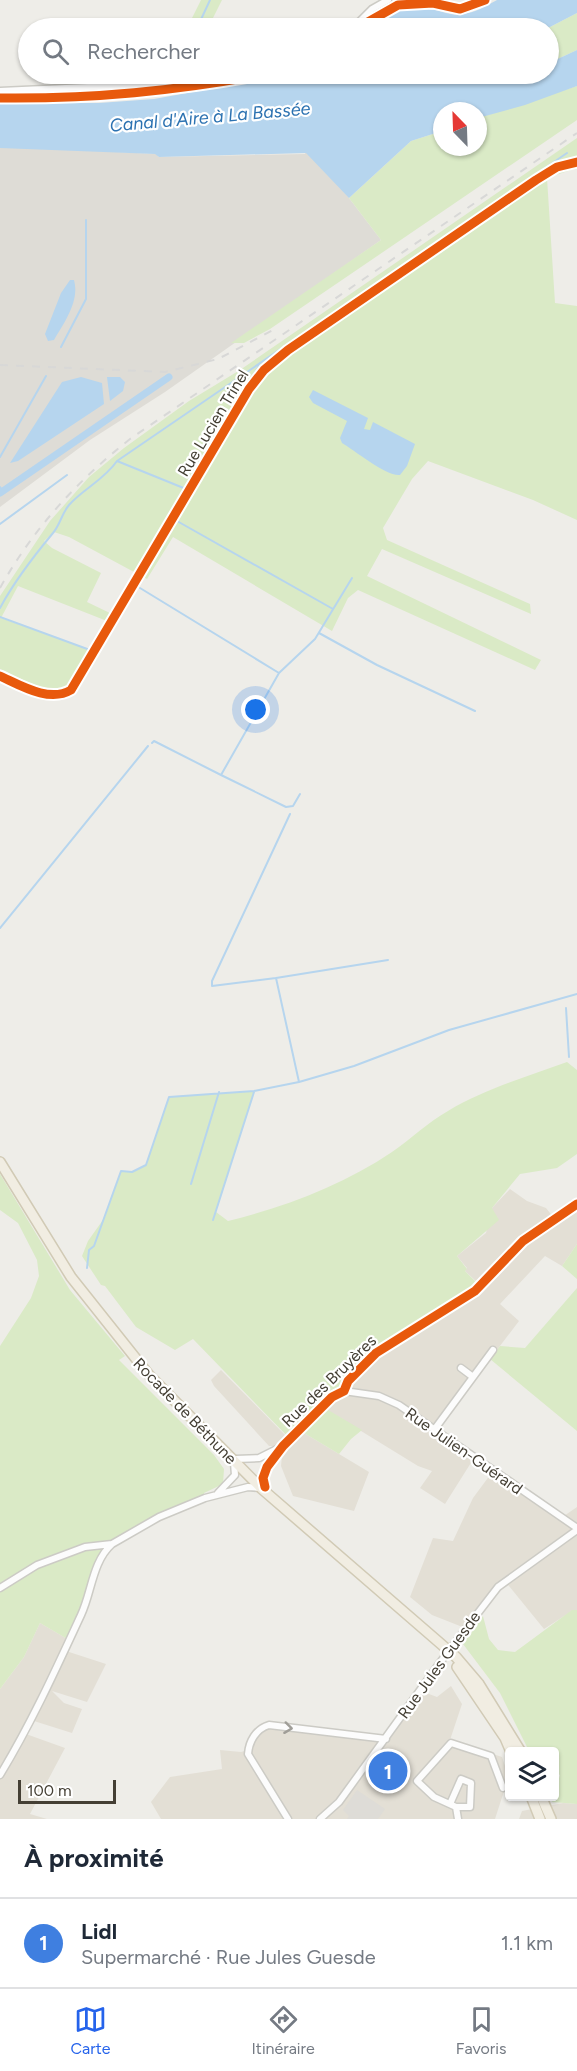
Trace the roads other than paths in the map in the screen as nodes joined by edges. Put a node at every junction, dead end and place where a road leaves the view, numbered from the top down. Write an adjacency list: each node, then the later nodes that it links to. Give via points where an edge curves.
1 (388, 0): 2 (street)
2 (363, 18)
3 (154, 84): 4 (street)
4 (0, 91)
5 (577, 162): 6 (street, Rue Lucien Trinel, via 557,167 536,180 303,339 264,370 70,690 51,695)
6 (0, 676)
7 (0, 1162): 15 (main road, Rocade de Béthune, via 46,1240 98,1314 149,1376)
8 (577, 1204): 12 (street, Rue des Bruyères, via 523,1241 475,1291 376,1353 348,1381)
9 (493, 1350): 11 (street)
10 (460, 1368): 11 (street)
11 (473, 1377): 13 (street)
12 (344, 1391): 13 (street, Rue Julien-Guérard, via 379,1396); 14 (street, Rue des Bruyères)
13 (434, 1430): 18 (street, Rue Julien-Guérard)
14 (283, 1446): 15 (street, Rue des Bruyères, via 259,1458); 16 (street, Rue des Bruyères, via 267,1467)
15 (232, 1459): 16 (main road, Rocade de Béthune); 17 (street, via 235,1475)
16 (264, 1488): 17 (street); 21 (main road, Rocade de Béthune)
17 (217, 1493): 19 (street, via 166,1514)
18 (577, 1529): 22 (street, Rue Jules Guesde, bridge, via 498,1587)
19 (112, 1544): 20 (street, via 74,1550 28,1569); 25 (street, via 101,1558 60,1661)
20 (0, 1588)
21 (415, 1620): 23 (main road, Rocade de Béthune, via 471,1686); 24 (main road, Rocade de Béthune, via 479,1684)
22 (386, 1738): 30 (street, one-way to 22, via 248,1754 255,1734 269,1725); 31 (street, Rue Jules Guesde, via 339,1802)
23 (508, 1747)
24 (518, 1747)
25 (0, 1775)
26 (503, 1788): 29 (street, via 491,1756 451,1743 417,1781 434,1797)
27 (533, 1801): 33 (main road)
28 (543, 1801): 34 (main road)
29 (453, 1805): 29 (street, via 470,1807 471,1783 461,1779); 32 (street)
30 (288, 1819)
31 (320, 1819)
32 (458, 1819)
33 (540, 1819)
34 (551, 1819)

